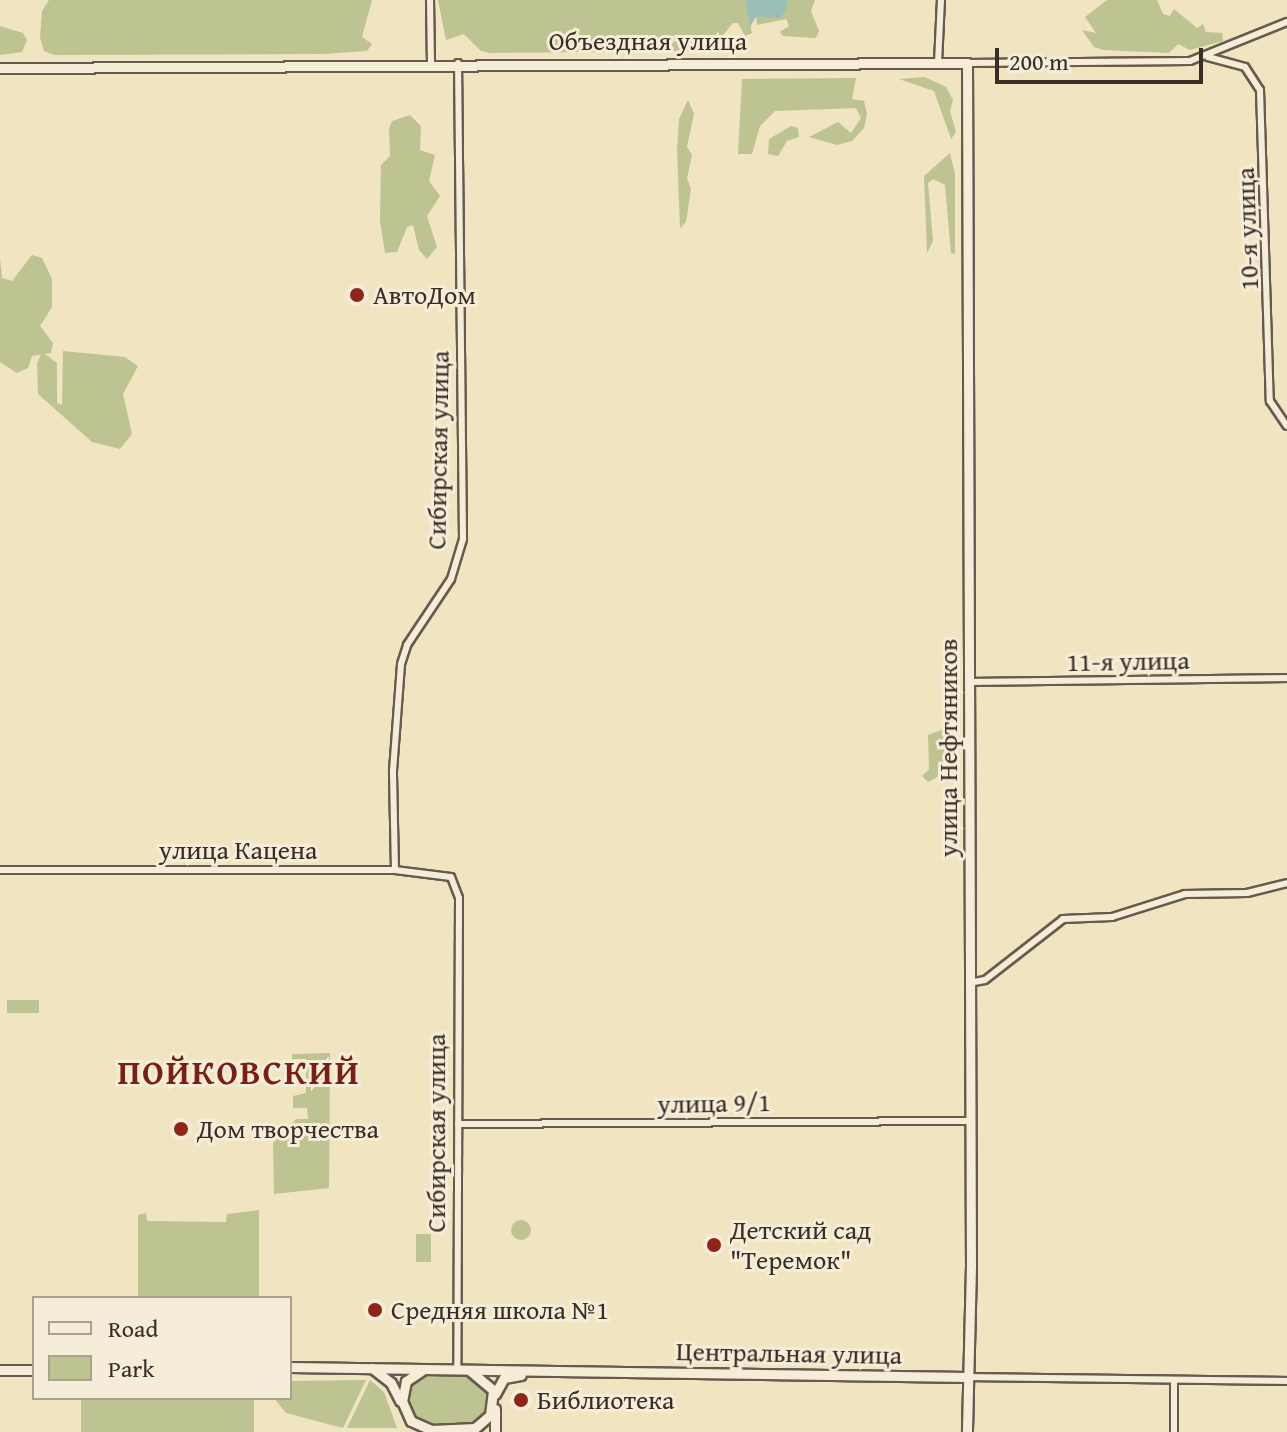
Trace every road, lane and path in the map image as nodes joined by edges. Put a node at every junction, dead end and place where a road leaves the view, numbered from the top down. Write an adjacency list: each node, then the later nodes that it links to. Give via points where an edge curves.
1 (430, 0): 5 (street)
2 (941, 0): 7 (street)
3 (1287, 22): 4 (street, Объездная улица)
4 (1208, 57): 8 (street, Объездная улица, via 1167,63); 10 (street, 10-я улица, via 1245,67 1260,90 1270,401)
5 (431, 63): 6 (street, Объездная улица); 9 (street, Объездная улица)
6 (458, 63): 7 (street, Объездная улица); 14 (street, Сибирская улица, via 463,539 451,579 407,645 401,664 393,771)
7 (938, 63): 8 (street, Объездная улица)
8 (967, 63): 12 (street, улица Нефтяников)
9 (0, 68)
10 (1287, 426)
11 (1287, 678): 12 (street, 11-я улица)
12 (970, 682): 17 (street, улица Нефтяников)
13 (0, 870): 14 (street, улица Кацена)
14 (395, 870): 16 (street, улица Кацена, via 444,873 457,884)
15 (1287, 883): 17 (street, via 1247,893 1185,894 1112,917 1063,919 985,980)
16 (459, 898): 19 (street, Сибирская улица)
17 (969, 983): 18 (street, улица Нефтяников)
18 (970, 1121): 19 (street, улица 9/1); 27 (street, улица Нефтяников)
19 (458, 1124): 23 (street, Сибирская улица)
20 (292, 1367): 21 (street, Центральная улица)
21 (369, 1367): 22 (street, Центральная улица); 31 (street, via 391,1383)
22 (431, 1368): 23 (street, Центральная улица); 31 (street, via 406,1381)
23 (460, 1369): 26 (street, Центральная улица); 30 (street, via 488,1381)
24 (0, 1370): 25 (street)
25 (32, 1370)
26 (561, 1373): 27 (street, Центральная улица); 30 (street, via 504,1378)
27 (968, 1377): 29 (street, Центральная улица); 34 (street, улица Нефтяников)
28 (1287, 1381): 29 (street, Центральная улица)
29 (1174, 1382): 35 (street)
30 (495, 1399): 32 (street, via 483,1423); 33 (street)
31 (404, 1409): 32 (street, via 423,1428)
32 (466, 1431)
33 (495, 1432)
34 (967, 1432)
35 (1174, 1432)

